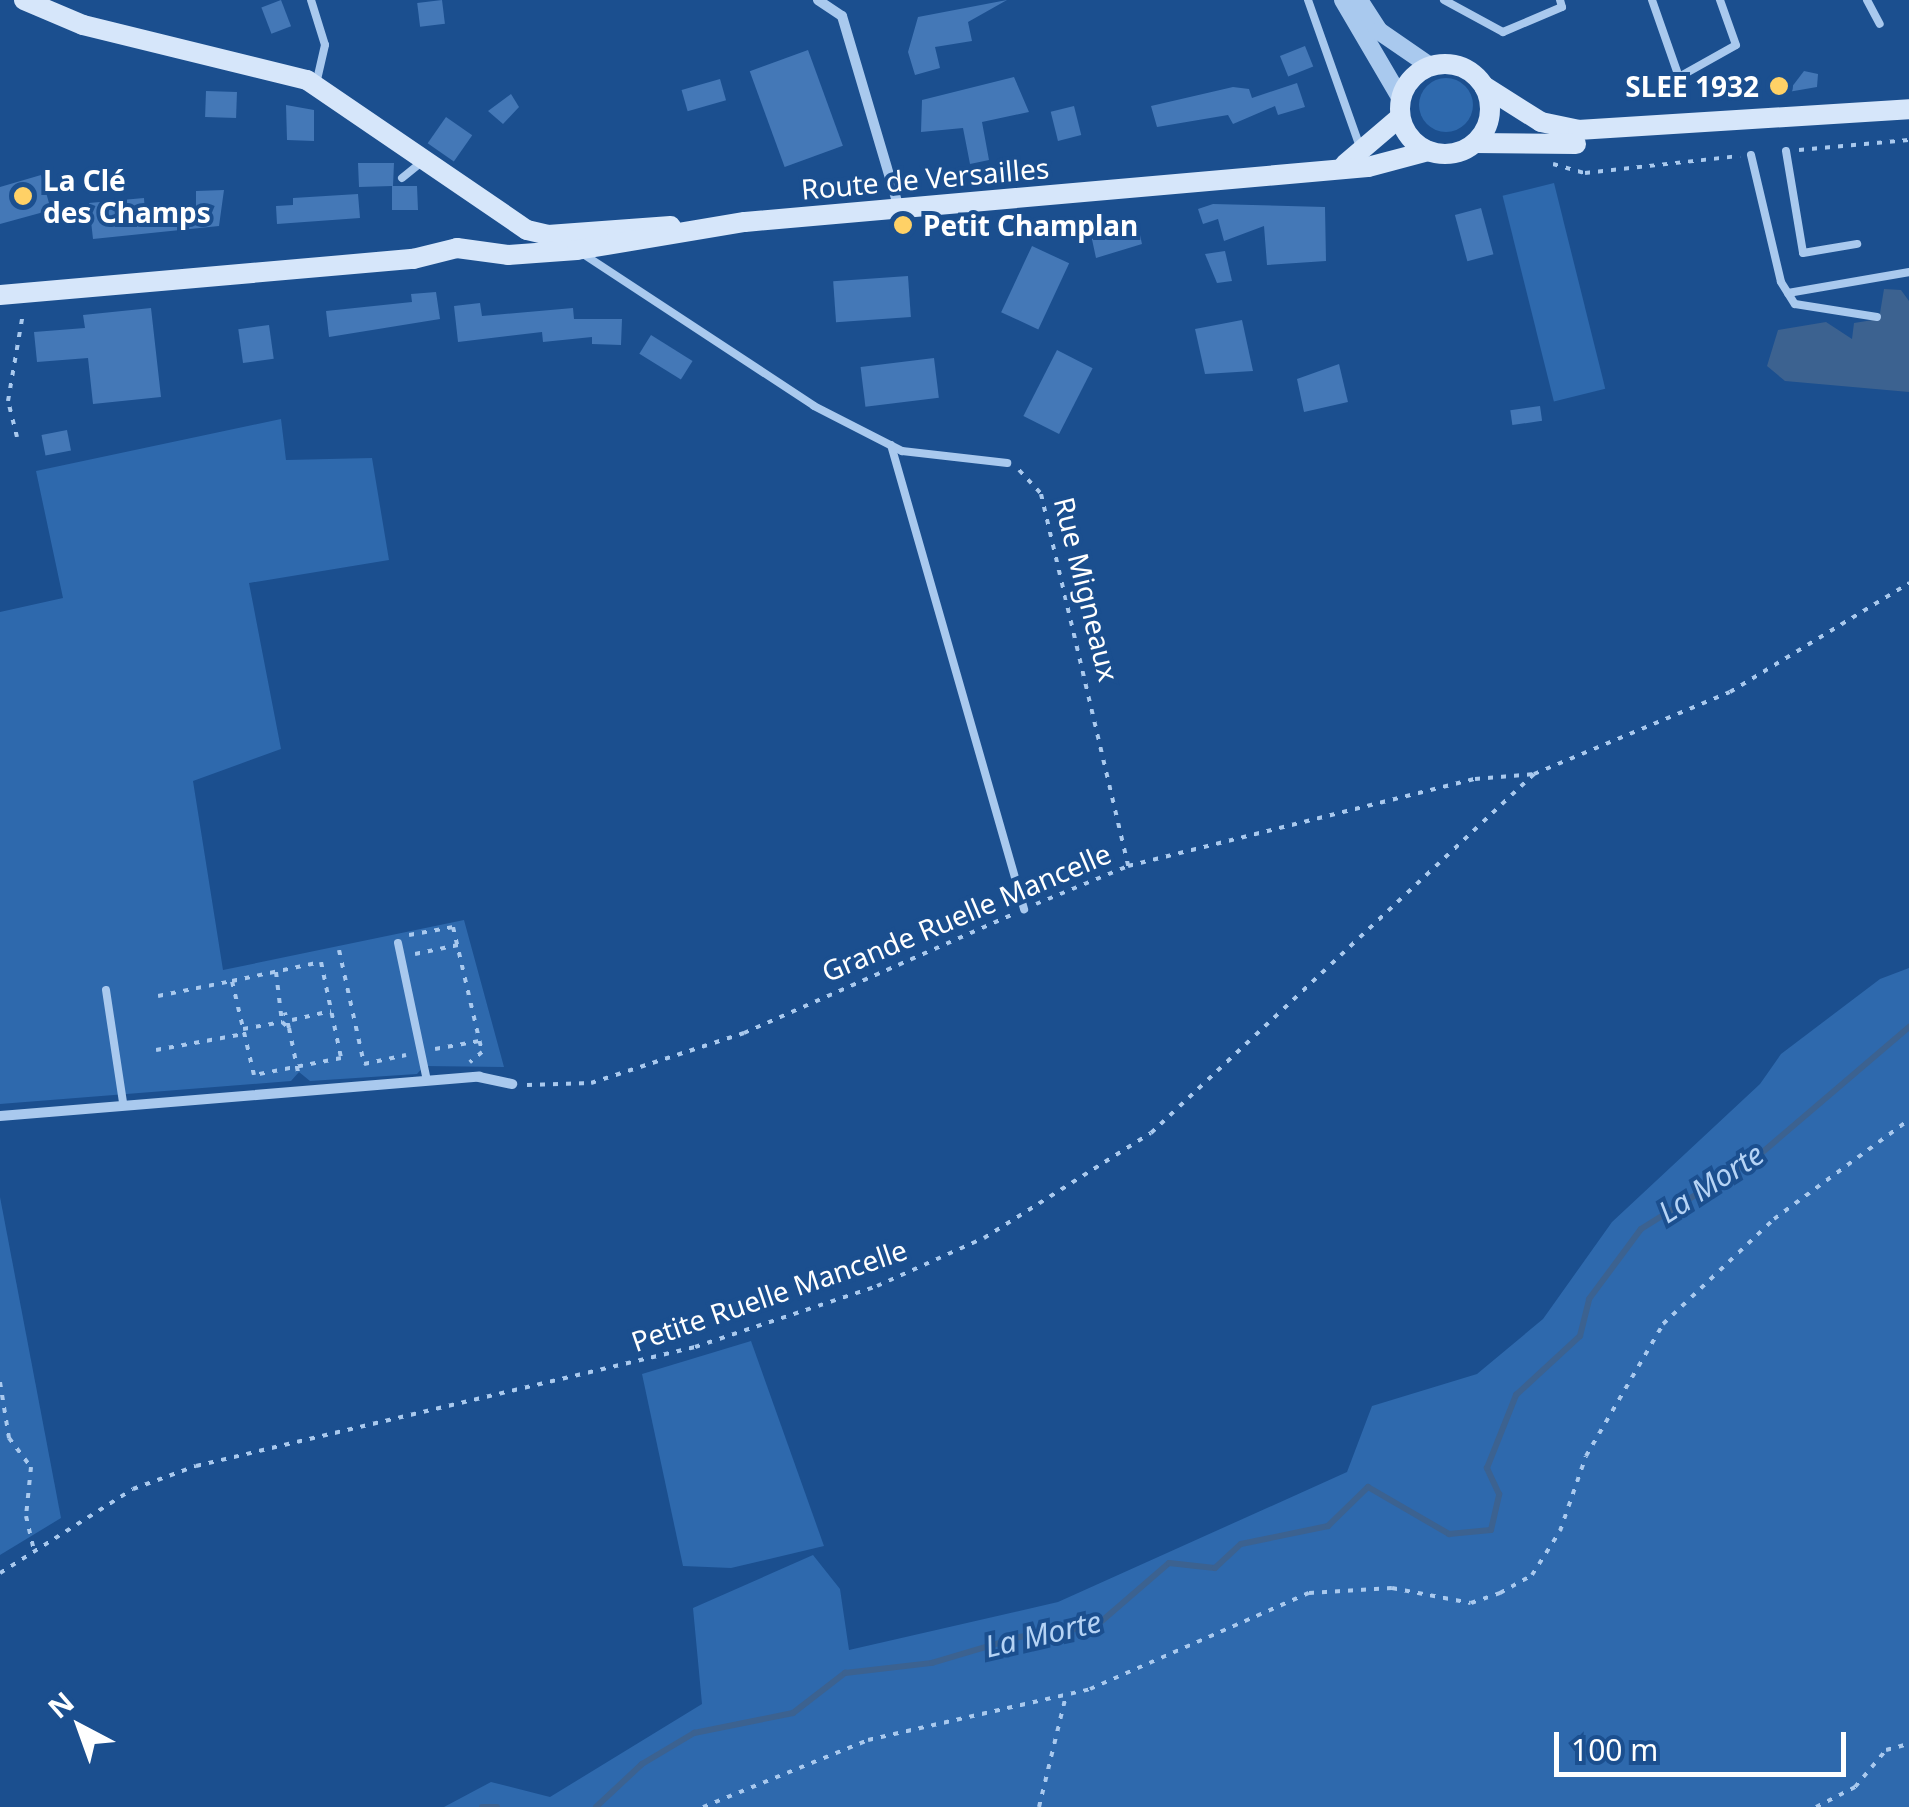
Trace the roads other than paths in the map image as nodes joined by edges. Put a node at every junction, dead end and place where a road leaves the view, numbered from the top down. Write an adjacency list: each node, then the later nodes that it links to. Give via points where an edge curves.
1 (24, 0): 14 (main road, via 83,26 231,56)
2 (311, 0): 14 (lane, via 325,44)
3 (818, 0): 27 (street, via 842,16)
4 (1308, 0): 22 (lane)
5 (1342, 0): 16 (street)
6 (1359, 0): 13 (street, via 1378,31)
7 (1444, 0): 8 (lane, via 1504,32 1562,7)
8 (1560, 0)
9 (1652, 0): 10 (lane, via 1679,77 1736,45)
10 (1720, 0)
11 (1867, 0): 12 (lane)
12 (1880, 24)
13 (1430, 66): 15 (main road, via 1455,64); 16 (main road)
14 (316, 86): 24 (main road)
15 (1484, 86): 18 (main road, via 1556,127); 19 (main road, via 1491,110)
16 (1400, 108): 20 (main road); 22 (main road, Route de Versailles)
17 (1909, 110): 18 (main road)
18 (1746, 125): 19 (main road, via 1637,143)
19 (1475, 144): 20 (main road, via 1444,155)
20 (1428, 151): 25 (main road, Route de Versailles)
21 (1786, 151): 30 (lane, via 1803,253)
22 (1363, 155): 25 (main road, Route de Versailles)
23 (1751, 155): 34 (lane)
24 (423, 161): 26 (lane); 29 (main road)
25 (1338, 166): 27 (main road, Route de Versailles)
26 (402, 178)
27 (900, 208): 28 (main road, Route de Versailles)
28 (744, 222): 29 (main road, via 548,235); 31 (main road, Route de Versailles)
29 (517, 226): 32 (main road, via 496,239)
30 (1857, 244)
31 (577, 250): 32 (main road, Route de Versailles); 37 (lane, via 814,406)
32 (509, 252): 35 (main road, Route de Versailles)
33 (1909, 272): 34 (lane)
34 (1788, 293): 36 (lane, via 1794,304)
35 (0, 296)
36 (1877, 316)
37 (891, 445): 38 (lane); 39 (lane)
38 (1008, 464)
39 (1024, 909)
40 (401, 940): 42 (lane)
41 (106, 990): 44 (lane)
42 (427, 1081): 43 (street, via 480,1077); 44 (street)
43 (512, 1084)
44 (123, 1103): 45 (street)
45 (0, 1116)

